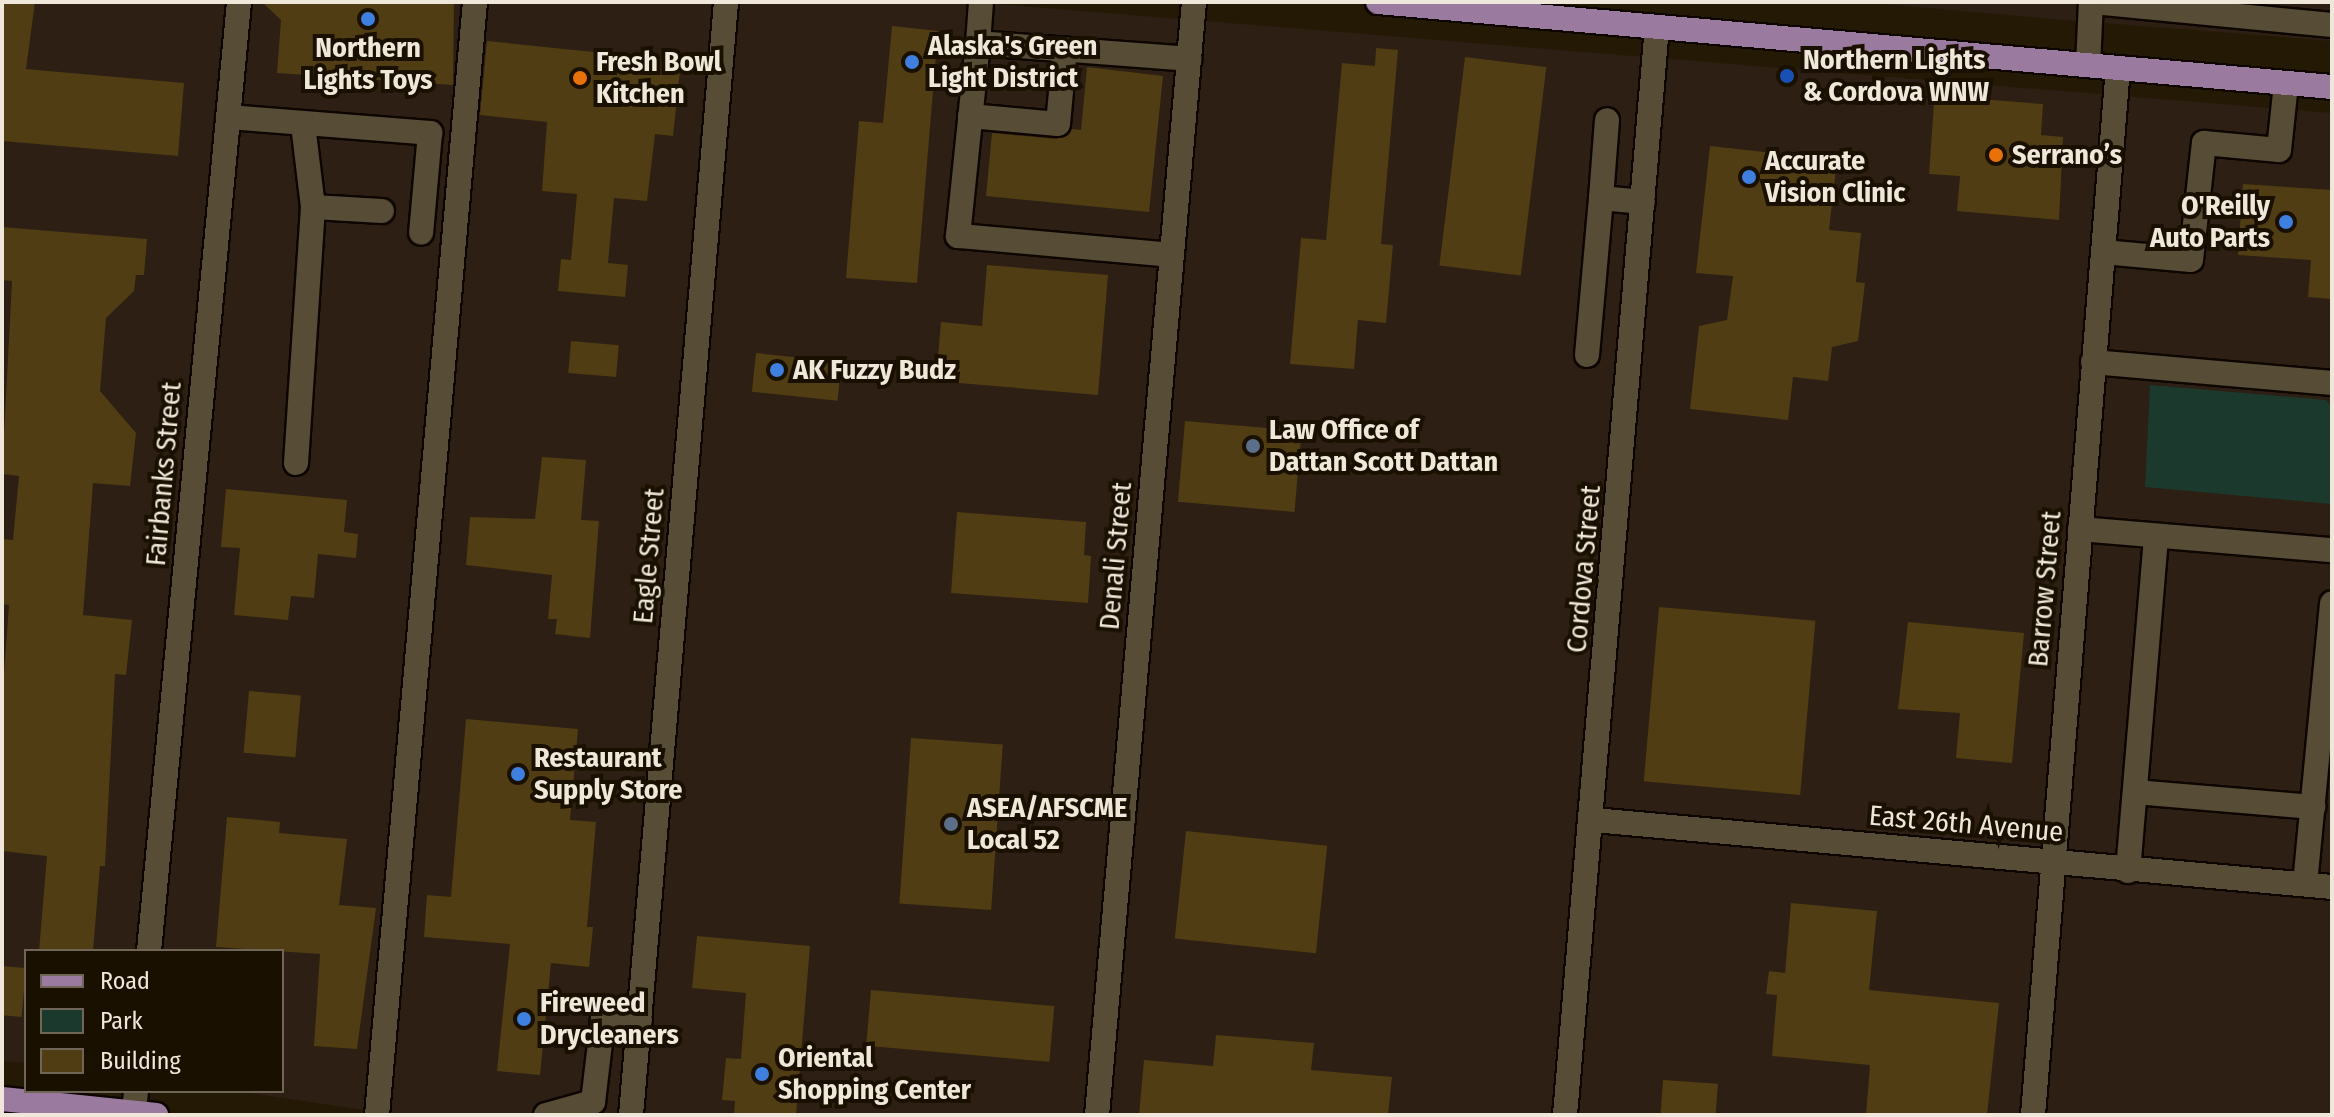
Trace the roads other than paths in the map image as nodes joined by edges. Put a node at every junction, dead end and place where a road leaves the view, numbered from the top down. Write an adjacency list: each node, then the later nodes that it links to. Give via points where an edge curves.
1 (239, 2): 19 (street, Fairbanks Street)
2 (475, 2): 52 (street)
3 (726, 2): 47 (street, Eagle Street)
4 (981, 2): 11 (street)
5 (1194, 2): 13 (street, Denali Street)
6 (1378, 2): 8 (main road)
7 (2093, 2): 9 (street); 14 (street)
8 (1429, 4): 10 (main road)
9 (2332, 25)
10 (1657, 27): 14 (main road); 23 (street, Cordova Street)
11 (978, 43): 12 (street); 18 (street)
12 (1065, 49): 13 (street); 18 (street, via 1058,124)
13 (1189, 59): 28 (street, Denali Street)
14 (2088, 65): 15 (main road)
15 (2118, 68): 16 (main road); 27 (street, Barrow Street)
16 (2286, 83): 17 (main road); 27 (street, via 2279,150 2204,143 2191,260)
17 (2332, 87)
18 (970, 116): 28 (street, via 958,236)
19 (228, 117): 21 (street); 46 (street, Fairbanks Street)
20 (1607, 120): 22 (street)
21 (303, 124): 24 (street); 26 (street, via 430,133)
22 (1601, 198): 23 (street); 29 (street)
23 (1643, 202): 30 (street, Cordova Street)
24 (313, 207): 25 (street); 34 (street)
25 (382, 211)
26 (421, 233)
27 (2103, 252): 32 (street, Barrow Street)
28 (1172, 255): 55 (street, Denali Street)
29 (1593, 288): 30 (street); 31 (street)
30 (1636, 292): 41 (street, Cordova Street)
31 (1587, 355)
32 (2093, 362): 33 (street); 35 (street, Barrow Street)
33 (2332, 383)
34 (296, 463)
35 (2080, 529): 36 (street); 42 (street, Barrow Street)
36 (2156, 536): 37 (street); 39 (street)
37 (2332, 550)
38 (2332, 603): 40 (street)
39 (2135, 792): 40 (street); 43 (street)
40 (2313, 807): 44 (street)
41 (1594, 820): 42 (street, East 26th Avenue); 56 (street, Cordova Street)
42 (2053, 861): 43 (street, East 26th Avenue); 57 (street, Barrow Street)
43 (2128, 871): 44 (street, East 26th Avenue)
44 (2305, 884): 45 (street, East 26th Avenue)
45 (2332, 887)
46 (149, 949)
47 (640, 1020): 50 (street, via 603,1018); 54 (street, Eagle Street)
48 (2, 1099): 51 (main road)
49 (128, 1108): 51 (main road)
50 (592, 1108): 53 (street)
51 (38, 1109)
52 (377, 1115)
53 (546, 1115)
54 (631, 1115)
55 (1097, 1115)
56 (1565, 1115)
57 (2033, 1115)

